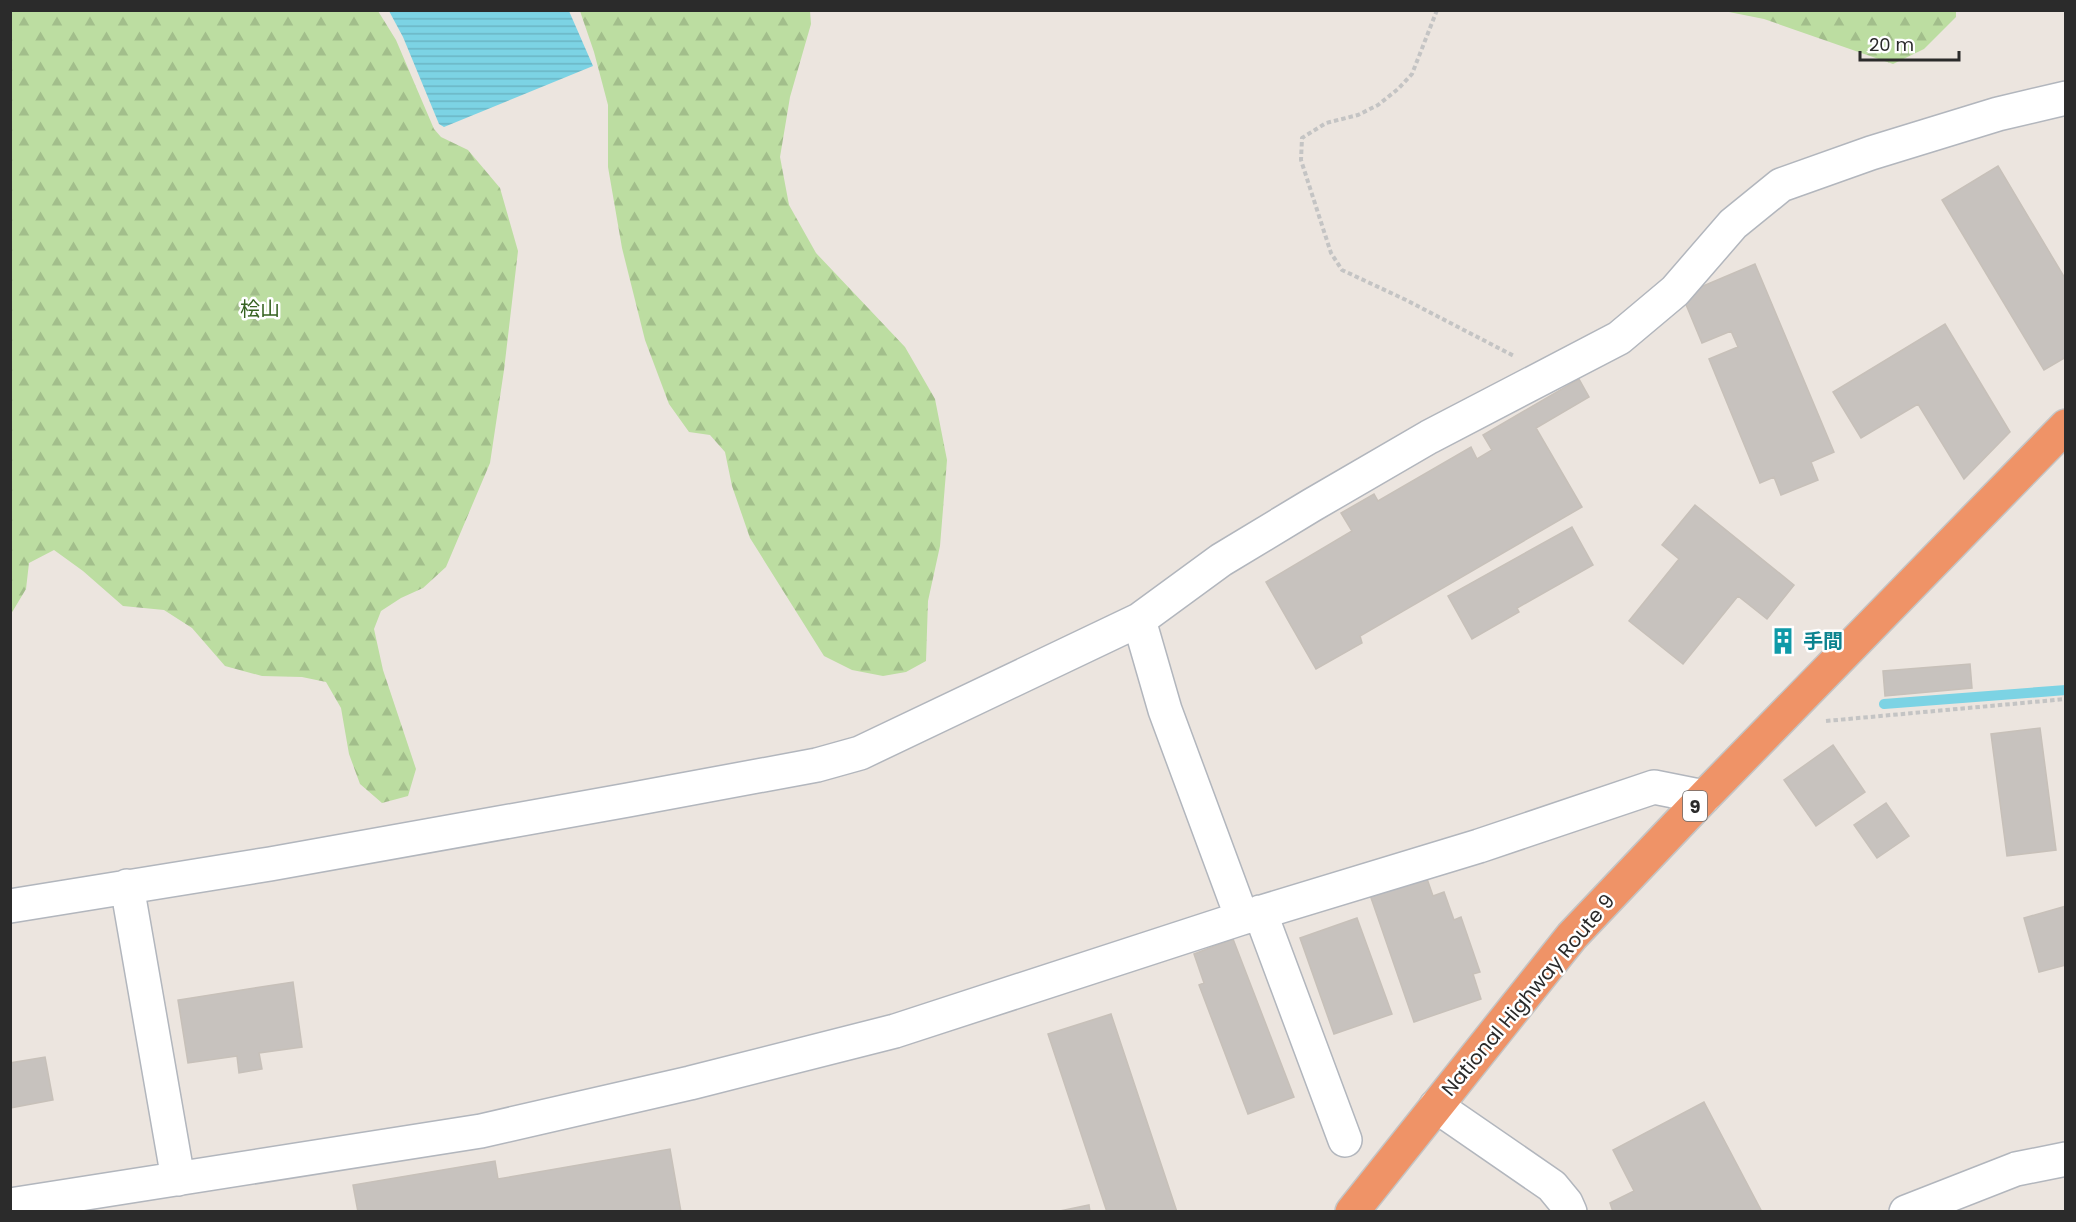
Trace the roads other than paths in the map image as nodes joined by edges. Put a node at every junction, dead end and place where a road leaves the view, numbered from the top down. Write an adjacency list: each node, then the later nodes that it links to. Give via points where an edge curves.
1 (2066, 98): 3 (street, via 1998,114 1781,185 1733,224 1675,291 1619,338 1429,437 1312,505 1221,560)
2 (2066, 426): 4 (highway, National Highway Route 9 / 9)
3 (1139, 620): 5 (street, via 860,753 817,765 270,864); 7 (street, via 1165,710)
4 (1704, 797): 7 (street, via 1654,787 1479,846); 8 (highway, National Highway Route 9 / 9, via 1572,936)
5 (127, 886): 6 (street); 11 (street)
6 (10, 906)
7 (1251, 915): 9 (street); 11 (street, via 895,1031 690,1083 481,1131)
8 (1436, 1106): 13 (highway, National Highway Route 9 / 9); 14 (street, via 1552,1186)
9 (1345, 1140)
10 (2066, 1159): 15 (street, via 2016,1169)
11 (178, 1179): 12 (street)
12 (10, 1205)
13 (1352, 1212)
14 (1570, 1212)
15 (1906, 1212)

